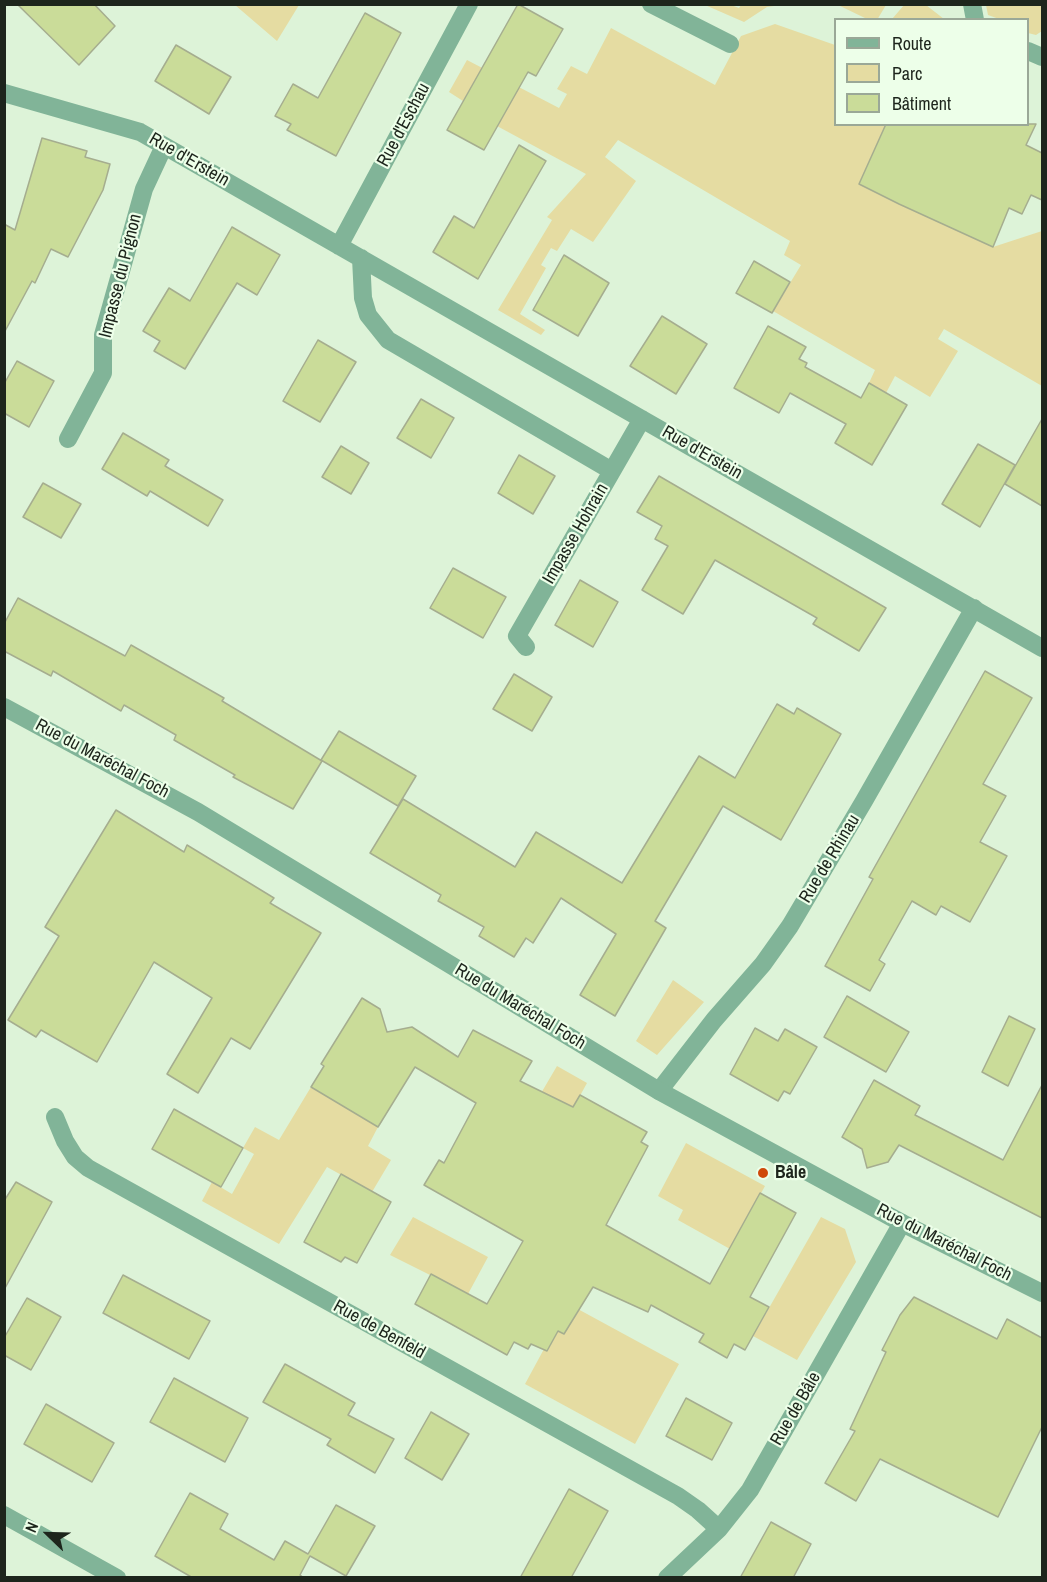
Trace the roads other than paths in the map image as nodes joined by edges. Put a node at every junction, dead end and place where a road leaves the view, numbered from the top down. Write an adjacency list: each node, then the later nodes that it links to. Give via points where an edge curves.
1 (469, 4): 6 (street, Rue d'Eschau)
2 (651, 4): 3 (street)
3 (730, 44)
4 (4, 93): 5 (street, Rue d'Erstein, via 140,132)
5 (164, 146): 6 (street, Rue d'Erstein); 9 (street, Impasse du Pignon, via 144,189 103,335 103,373)
6 (339, 246): 7 (street, Rue d'Erstein)
7 (361, 258): 8 (street, Rue d'Erstein); 10 (street, via 368,315 388,340)
8 (642, 419): 10 (street, Impasse Hohrain); 11 (street, Rue d'Erstein)
9 (68, 439)
10 (612, 471): 12 (street, Impasse Hohrain, via 517,636)
11 (974, 608): 13 (street, Rue d'Erstein); 15 (street, Rue de Rhinau, via 790,926)
12 (526, 647)
13 (1042, 648)
14 (4, 707): 15 (street, Rue du Maréchal Foch, via 198,812)
15 (659, 1091): 17 (street, Rue du Maréchal Foch)
16 (55, 1118): 20 (street, Rue de Benfeld, via 70,1149 88,1168 678,1496)
17 (902, 1223): 18 (street, Rue du Maréchal Foch); 20 (street, Rue de Bâle, via 750,1490)
18 (1042, 1293)
19 (4, 1515): 22 (street)
20 (719, 1529): 21 (street, Rue de Bâle)
21 (672, 1576)
22 (117, 1578)

